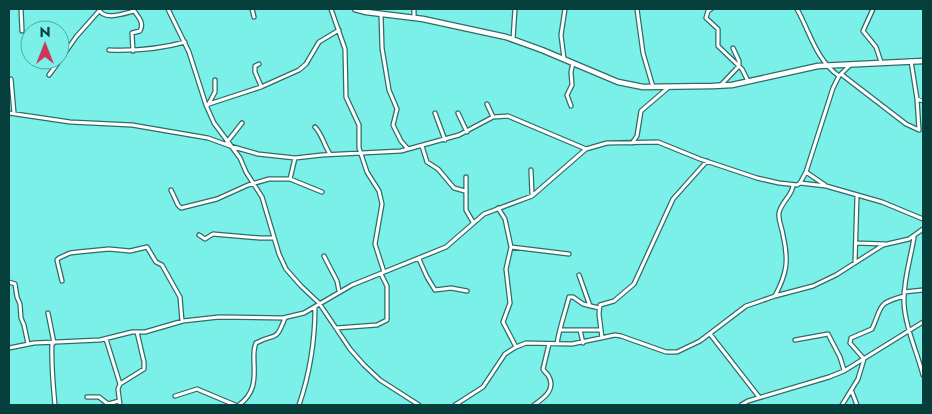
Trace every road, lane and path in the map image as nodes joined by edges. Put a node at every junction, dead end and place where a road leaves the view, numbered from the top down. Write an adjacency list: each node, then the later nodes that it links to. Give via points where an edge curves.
1 (168, 9): 20 (street)
2 (252, 9): 16 (street)
3 (331, 9): 18 (street)
4 (355, 9): 14 (main road)
5 (414, 9): 17 (street)
6 (515, 9): 19 (street)
7 (565, 9): 25 (street, via 561,35)
8 (637, 9): 42 (street, via 643,53)
9 (711, 9): 33 (street, via 706,18 718,29 718,46)
10 (797, 9): 32 (street, via 813,45)
11 (874, 9): 28 (street, via 863,31 876,47)
12 (99, 10): 13 (street, via 104,16); 21 (street)
13 (133, 10): 24 (street, via 140,18 142,28 132,33)
14 (366, 10): 15 (main road)
15 (381, 14): 17 (main road); 62 (street, via 382,48 389,90 397,109 393,125)
16 (254, 16)
17 (414, 17): 19 (main road)
18 (339, 30): 41 (street, via 320,42 303,67); 64 (street, via 345,48 346,97 359,125)
19 (512, 39): 25 (main road)
20 (185, 42): 24 (street); 47 (street)
21 (70, 46)
22 (733, 48): 33 (street)
23 (109, 50): 24 (street)
24 (133, 51)
25 (564, 59): 29 (main road)
26 (911, 60): 27 (main road); 28 (main road); 44 (street)
27 (923, 61)
28 (881, 62): 30 (main road)
29 (574, 63): 42 (main road, via 625,84); 48 (street, via 572,85 567,95)
30 (852, 63): 32 (main road); 36 (street)
31 (259, 64): 41 (street, via 255,66 255,72)
32 (827, 64): 36 (street); 39 (main road)
33 (739, 66): 39 (street); 40 (street)
34 (53, 70): 35 (street)
35 (49, 75)
36 (840, 75): 44 (street, via 906,124 919,130); 69 (street, via 827,104)
37 (11, 79): 50 (street)
38 (215, 80): 47 (street, via 214,92)
39 (748, 81): 40 (main road)
40 (720, 86): 43 (main road)
41 (261, 87): 47 (street)
42 (654, 87): 43 (main road)
43 (669, 87): 59 (street, via 640,112 637,136)
44 (917, 99): 45 (street)
45 (923, 101)
46 (487, 104): 53 (street)
47 (207, 105): 58 (street)
48 (572, 106)
49 (9, 112): 50 (street)
50 (14, 113): 60 (street, via 70,122 132,125 208,138)
51 (436, 113): 57 (street)
52 (458, 113): 56 (street)
53 (493, 117): 56 (street); 63 (street, via 512,116)
54 (242, 123): 58 (street)
55 (315, 127): 65 (street)
56 (467, 132): 57 (street)
57 (445, 140): 61 (street)
58 (227, 142): 60 (street)
59 (632, 143): 63 (street); 67 (street, via 658,142)
60 (230, 146): 66 (street, via 258,154); 73 (street)
61 (422, 146): 62 (street); 77 (street, via 427,162 438,169 454,188)
62 (408, 149): 64 (street)
63 (586, 149): 79 (street)
64 (360, 153): 65 (street); 95 (street, via 382,197 375,244)
65 (330, 154): 66 (street)
66 (295, 158): 71 (street)
67 (708, 161): 74 (street, via 757,178); 107 (street, via 673,199 634,284 614,301 602,303)
68 (531, 170): 79 (street)
69 (806, 172): 72 (street); 75 (street)
70 (466, 178): 77 (street)
71 (290, 179): 73 (street); 78 (street)
72 (800, 183): 74 (street); 75 (street)
73 (254, 184): 76 (street, via 182,208); 87 (street, via 266,208)
74 (793, 185): 103 (street, via 779,214 786,267)
75 (826, 186): 80 (street)
76 (171, 190)
77 (465, 191): 83 (street, via 466,210)
78 (322, 192)
79 (532, 196): 81 (street)
80 (857, 196): 82 (street); 88 (street)
81 (498, 208): 83 (street); 90 (street)
82 (923, 219)
83 (473, 222): 93 (street, via 450,244)
84 (923, 229): 86 (street)
85 (199, 235): 87 (street, via 205,239 213,234)
86 (914, 236): 89 (street); 102 (street)
87 (274, 238): 104 (street, via 286,269)
88 (856, 243): 89 (street); 94 (street)
89 (886, 244): 94 (street)
90 (511, 247): 91 (street); 127 (street, via 506,269 510,303 504,322)
91 (570, 254)
92 (324, 256): 100 (street)
93 (419, 259): 95 (street); 101 (street, via 436,290)
94 (855, 264): 103 (street, via 813,286)
95 (383, 273): 100 (street); 112 (street, via 387,286 387,320 377,325)
96 (579, 276): 105 (street)
97 (62, 281): 110 (street, via 57,260 70,253 147,248 156,262 162,265 180,297)
98 (9, 282): 124 (street, via 16,287)
99 (923, 290): 102 (street)
100 (340, 291): 104 (street)
101 (467, 291)
102 (904, 294): 113 (street); 129 (street, via 884,303 872,329 851,338 850,343)
103 (775, 296): 118 (street, via 746,306)
104 (319, 303): 106 (street); 112 (street)
105 (591, 306): 107 (street); 114 (street, via 569,297)
106 (315, 307): 109 (street); 140 (street, via 313,352)
107 (598, 308): 116 (street)
108 (48, 313): 122 (street)
109 (286, 318): 110 (street, via 219,317); 139 (street, via 276,336 256,343 252,389 249,397)
110 (182, 321): 117 (street)
111 (923, 322): 113 (street)
112 (336, 328): 141 (street, via 350,349 380,380)
113 (910, 329): 129 (street); 131 (street)
114 (560, 330): 115 (street); 126 (street)
115 (580, 330): 116 (street); 123 (street)
116 (600, 330): 119 (street)
117 (137, 332): 120 (street); 132 (street, via 144,369)
118 (710, 334): 119 (street, via 690,348 672,352 621,336); 136 (street)
119 (602, 338): 123 (street)
120 (106, 339): 122 (street); 132 (street)
121 (795, 340): 130 (street, via 828,334)
122 (53, 343): 124 (street); 138 (street, via 51,366)
123 (583, 343): 126 (street)
124 (28, 344): 128 (street)
125 (549, 344): 126 (street); 127 (street); 143 (street, via 543,369 549,377 550,390)
126 (557, 344)
127 (516, 346): 142 (street, via 505,354 483,387)
128 (9, 348)
129 (864, 359): 130 (street); 133 (street)
130 (844, 370): 136 (street)
131 (923, 375)
132 (120, 384): 137 (street)
133 (852, 391): 145 (street); 146 (street)
134 (175, 396): 139 (street, via 197,389)
135 (88, 397): 137 (street, via 99,397 108,404)
136 (760, 397): 144 (street)
137 (119, 403)
138 (55, 405)
139 (237, 405)
140 (299, 405)
141 (419, 405)
142 (455, 405)
143 (534, 405)
144 (741, 405)
145 (842, 405)
146 (857, 405)

